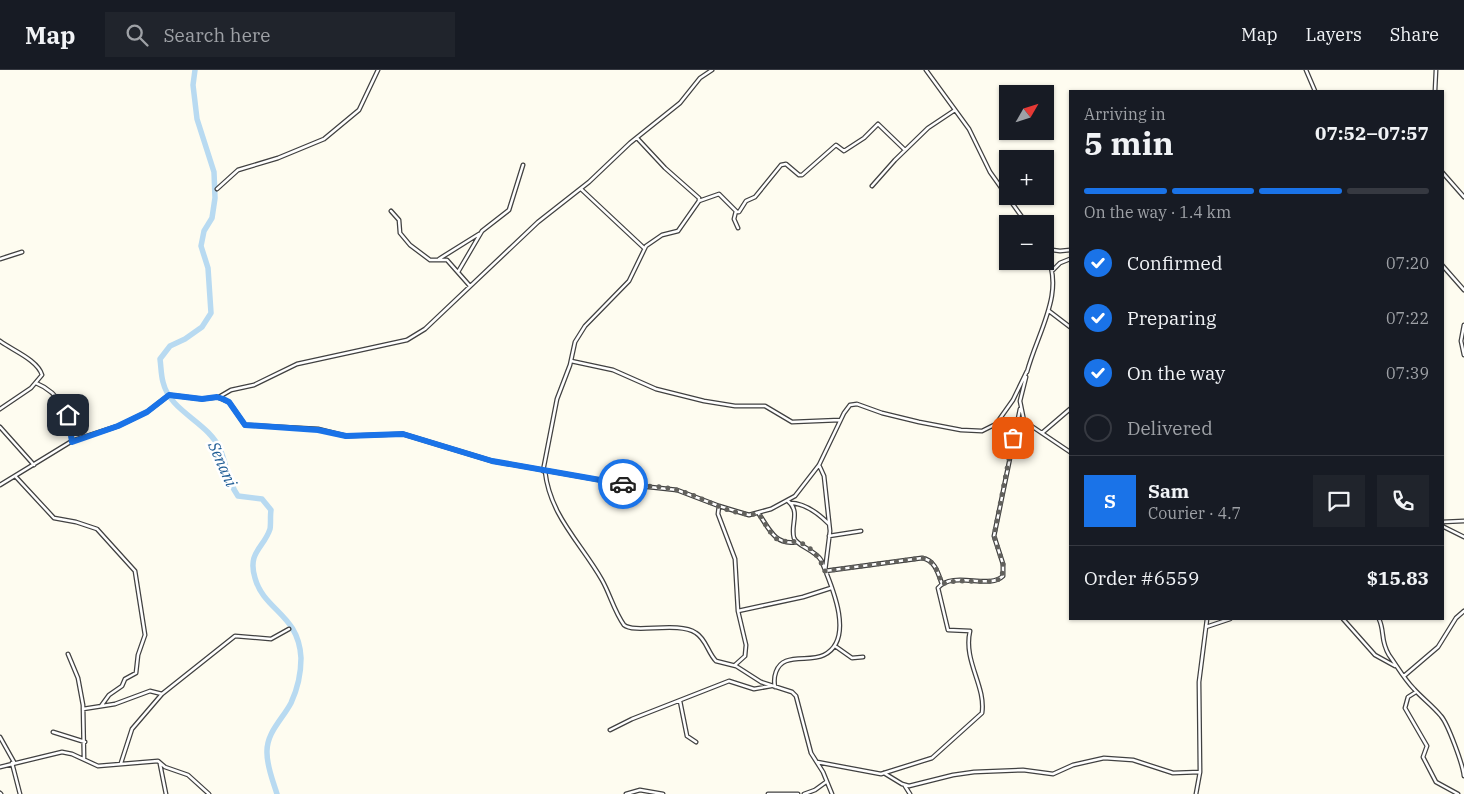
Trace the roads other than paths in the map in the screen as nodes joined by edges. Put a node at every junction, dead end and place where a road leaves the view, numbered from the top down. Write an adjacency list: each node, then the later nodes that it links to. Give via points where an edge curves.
1 (378, 70): 14 (street, via 359,110 329,135 278,158 238,170)
2 (712, 70): 9 (street, via 700,78 680,103)
3 (926, 70): 8 (street)
4 (1306, 70): 6 (street)
5 (1436, 70): 7 (street)
6 (1315, 90)
7 (1435, 90)
8 (955, 110): 10 (street, via 928,128); 20 (street, via 969,129 990,172)
9 (637, 138): 15 (street); 17 (street)
10 (905, 150): 13 (street); 19 (street, via 878,124 844,151 836,145 802,175 786,164 781,165 757,195 748,200 740,212)
11 (523, 165): 22 (street, via 509,210)
12 (1444, 174): 16 (street)
13 (872, 186)
14 (217, 189)
15 (581, 189): 23 (street); 33 (street, via 538,222)
16 (1464, 198)
17 (699, 201): 19 (street, via 719,194); 23 (street, via 678,231 662,235)
18 (390, 211): 29 (street, via 399,220 403,237 426,258)
19 (736, 211): 21 (street, via 734,219)
20 (1021, 215)
21 (738, 228)
22 (482, 231): 29 (street); 31 (street)
23 (644, 248): 40 (street, via 629,281 578,335)
24 (1069, 250): 25 (street)
25 (1054, 251)
26 (22, 252): 27 (street)
27 (0, 259)
28 (1069, 259): 32 (street, via 1057,265)
29 (439, 260): 31 (street, via 447,260)
30 (1444, 267): 34 (street)
31 (458, 272): 33 (street)
32 (1052, 272): 35 (street)
33 (470, 286): 43 (street, via 425,329 406,340 313,359)
34 (1464, 290)
35 (1049, 311): 37 (street); 41 (street)
36 (1464, 325): 39 (street, via 1460,341)
37 (1069, 327)
38 (0, 341): 42 (street, via 41,371)
39 (1464, 355)
40 (571, 361): 47 (street, via 614,370 656,389 704,401 765,406 792,422); 54 (street, via 557,399)
41 (1027, 371): 45 (street); 47 (street, via 1013,400 988,430 961,430 928,424 857,404 846,409)
42 (36, 384): 44 (street); 50 (street, via 52,393 65,409)
43 (217, 397): 50 (street, via 202,399 169,395 147,412); 54 (street, via 229,402 245,425 318,430 346,436 403,434 492,461)
44 (0, 409)
45 (1020, 409): 49 (street, via 1027,423); 69 (street, via 994,536 1003,564 1002,576 995,580 960,580)
46 (1069, 410): 49 (street)
47 (840, 420): 53 (street)
48 (0, 427): 52 (street)
49 (1042, 433): 51 (street)
50 (72, 442): 52 (street)
51 (1069, 451)
52 (34, 465): 55 (street)
53 (819, 465): 57 (street); 61 (street, via 824,476)
54 (544, 471): 58 (street, via 677,490); 82 (street, via 550,498 562,522 602,580 624,625 694,631 714,659)
55 (16, 477): 56 (street); 89 (street, via 54,518 97,529 135,571 145,635 136,672 125,679)
56 (0, 485)
57 (789, 502): 59 (street); 61 (street, via 812,510); 67 (street, via 795,512)
58 (719, 506): 59 (street, via 744,514); 71 (street, via 718,514 735,559)
59 (759, 514): 67 (street, via 777,539)
60 (1464, 521): 62 (street)
61 (829, 524): 65 (street)
62 (1444, 524)
63 (1444, 525): 66 (street)
64 (861, 531): 65 (street)
65 (830, 536): 68 (street)
66 (1464, 538)
67 (796, 542): 68 (street, via 818,555)
68 (825, 571): 69 (street, via 922,558 934,564); 70 (street)
69 (942, 584): 103 (street, via 938,588 948,630 970,631 968,651 982,711 932,758)
70 (831, 588): 71 (street); 79 (street, via 840,621)
71 (738, 611): 82 (street, via 746,651)
72 (1464, 611): 84 (street, via 1438,647)
73 (1207, 620): 77 (street)
74 (1227, 620): 77 (street)
75 (1344, 620): 83 (street, via 1375,655)
76 (1380, 620): 83 (street, via 1382,642)
77 (1206, 626): 102 (street, via 1199,682)
78 (289, 629): 87 (street, via 271,639 235,636)
79 (835, 646): 81 (street, via 852,658); 85 (street, via 814,658 785,662 775,674)
80 (68, 654): 90 (street, via 78,678)
81 (863, 657)
82 (735, 665): 85 (street)
83 (1397, 666): 84 (street)
84 (1404, 676): 86 (street)
85 (774, 686): 88 (street, via 754,688 729,681); 97 (street, via 796,696 811,753)
86 (1416, 692): 104 (street, via 1446,722 1462,761); 118 (street, via 1408,697 1405,708 1427,746 1423,757 1436,782)
87 (162, 694): 89 (street, via 150,691); 100 (street, via 132,728)
88 (680, 701): 91 (street); 95 (street, via 685,731)
89 (101, 706): 90 (street)
90 (83, 708): 94 (street)
91 (610, 730)
92 (53, 732): 94 (street)
93 (0, 737): 98 (street)
94 (85, 742): 96 (street)
95 (696, 742)
96 (84, 759): 98 (street, via 62,752); 100 (street, via 98,766)
97 (817, 762): 103 (street); 105 (street)
98 (13, 763): 101 (street); 107 (street, via 13,777)
99 (160, 763): 100 (street); 108 (street); 109 (street, via 188,775)
100 (121, 764)
101 (0, 766)
102 (1200, 772): 106 (street, via 1173,773 1133,760 1104,758 1078,763 1053,774 1023,770 974,772); 117 (street)
103 (884, 773): 106 (street)
104 (1464, 776)
105 (826, 782): 114 (street); 115 (street)
106 (905, 786): 116 (street)
107 (20, 794)
108 (166, 794)
109 (209, 794)
110 (626, 794): 111 (street, via 640,790)
111 (663, 794)
112 (768, 794): 113 (street)
113 (798, 794)
114 (804, 794)
115 (832, 794)
116 (910, 794)
117 (1196, 794)
118 (1458, 794)

